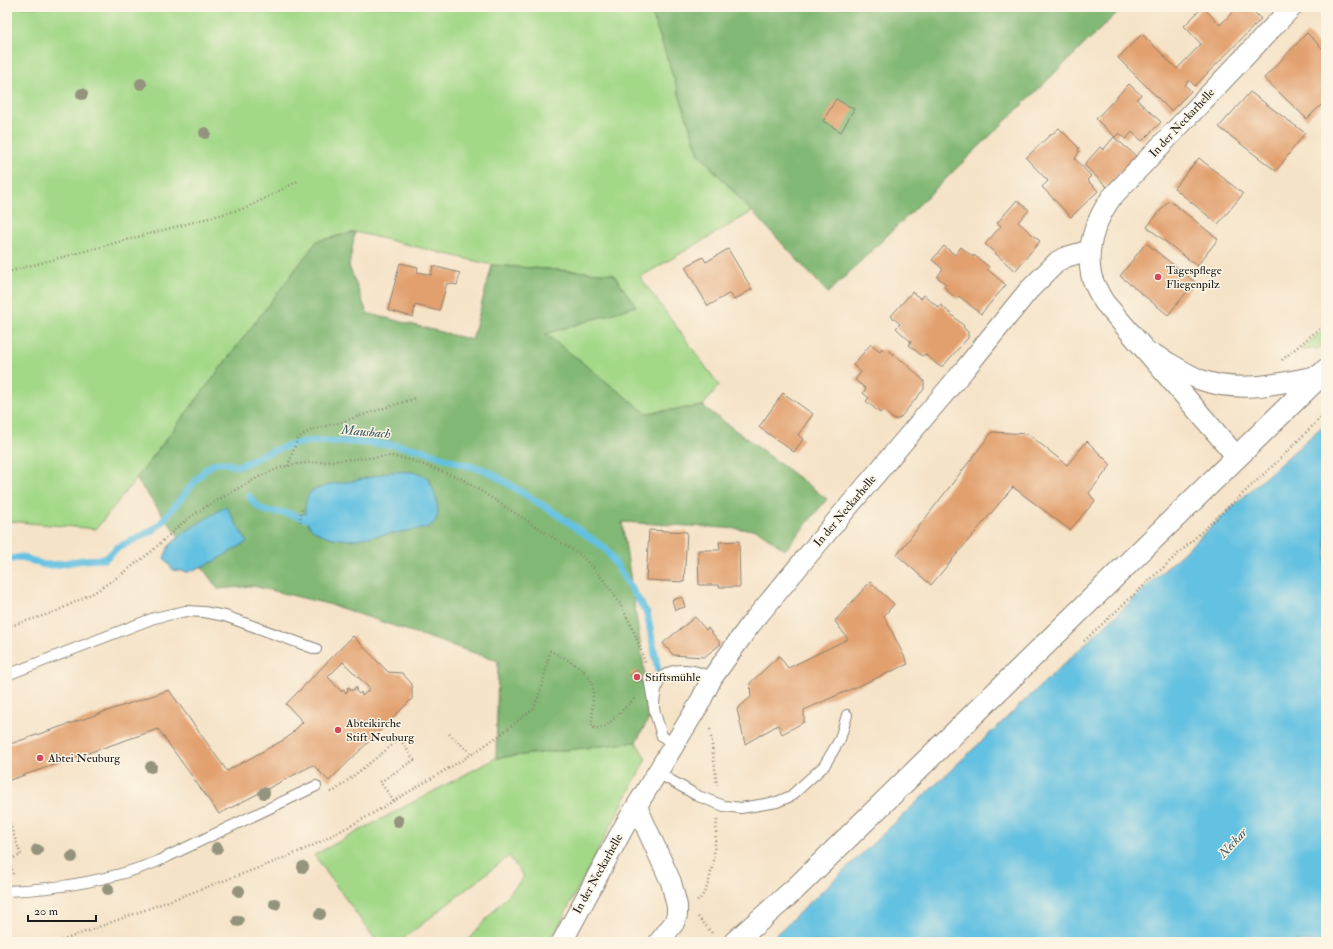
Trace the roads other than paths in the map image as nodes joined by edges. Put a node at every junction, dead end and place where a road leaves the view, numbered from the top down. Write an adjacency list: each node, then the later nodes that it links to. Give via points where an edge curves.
1 (1292, 7): 2 (street, In der Neckarhelle, via 1111,198 1102,212)
2 (1090, 250): 3 (street, In der Neckarhelle, via 1091,274 1104,302); 8 (street, In der Neckarhelle, via 1058,261 1028,291 750,625)
3 (1144, 349): 4 (street, In der Neckarhelle, via 1200,380 1220,385 1265,386); 5 (street, In der Neckarhelle)
4 (1324, 372): 5 (main road)
5 (1237, 457): 19 (main road, via 796,888)
6 (316, 649): 7 (lane, via 225,616 186,611 154,618)
7 (7, 675)
8 (712, 678): 10 (lane, via 697,672 670,672 660,680); 12 (street, In der Neckarhelle)
9 (650, 682): 10 (lane)
10 (654, 704): 12 (lane, via 662,736)
11 (847, 715): 13 (lane, via 840,739 824,766 791,796 777,802 741,808 724,806 698,796)
12 (674, 745): 13 (street, In der Neckarhelle)
13 (658, 773): 15 (street, In der Neckarhelle)
14 (316, 786): 16 (lane, via 140,868 82,883)
15 (637, 807): 17 (street, In der Neckarhelle); 18 (street, via 671,882 677,906 674,923)
16 (7, 890)
17 (562, 942)
18 (659, 942)
19 (735, 942)

